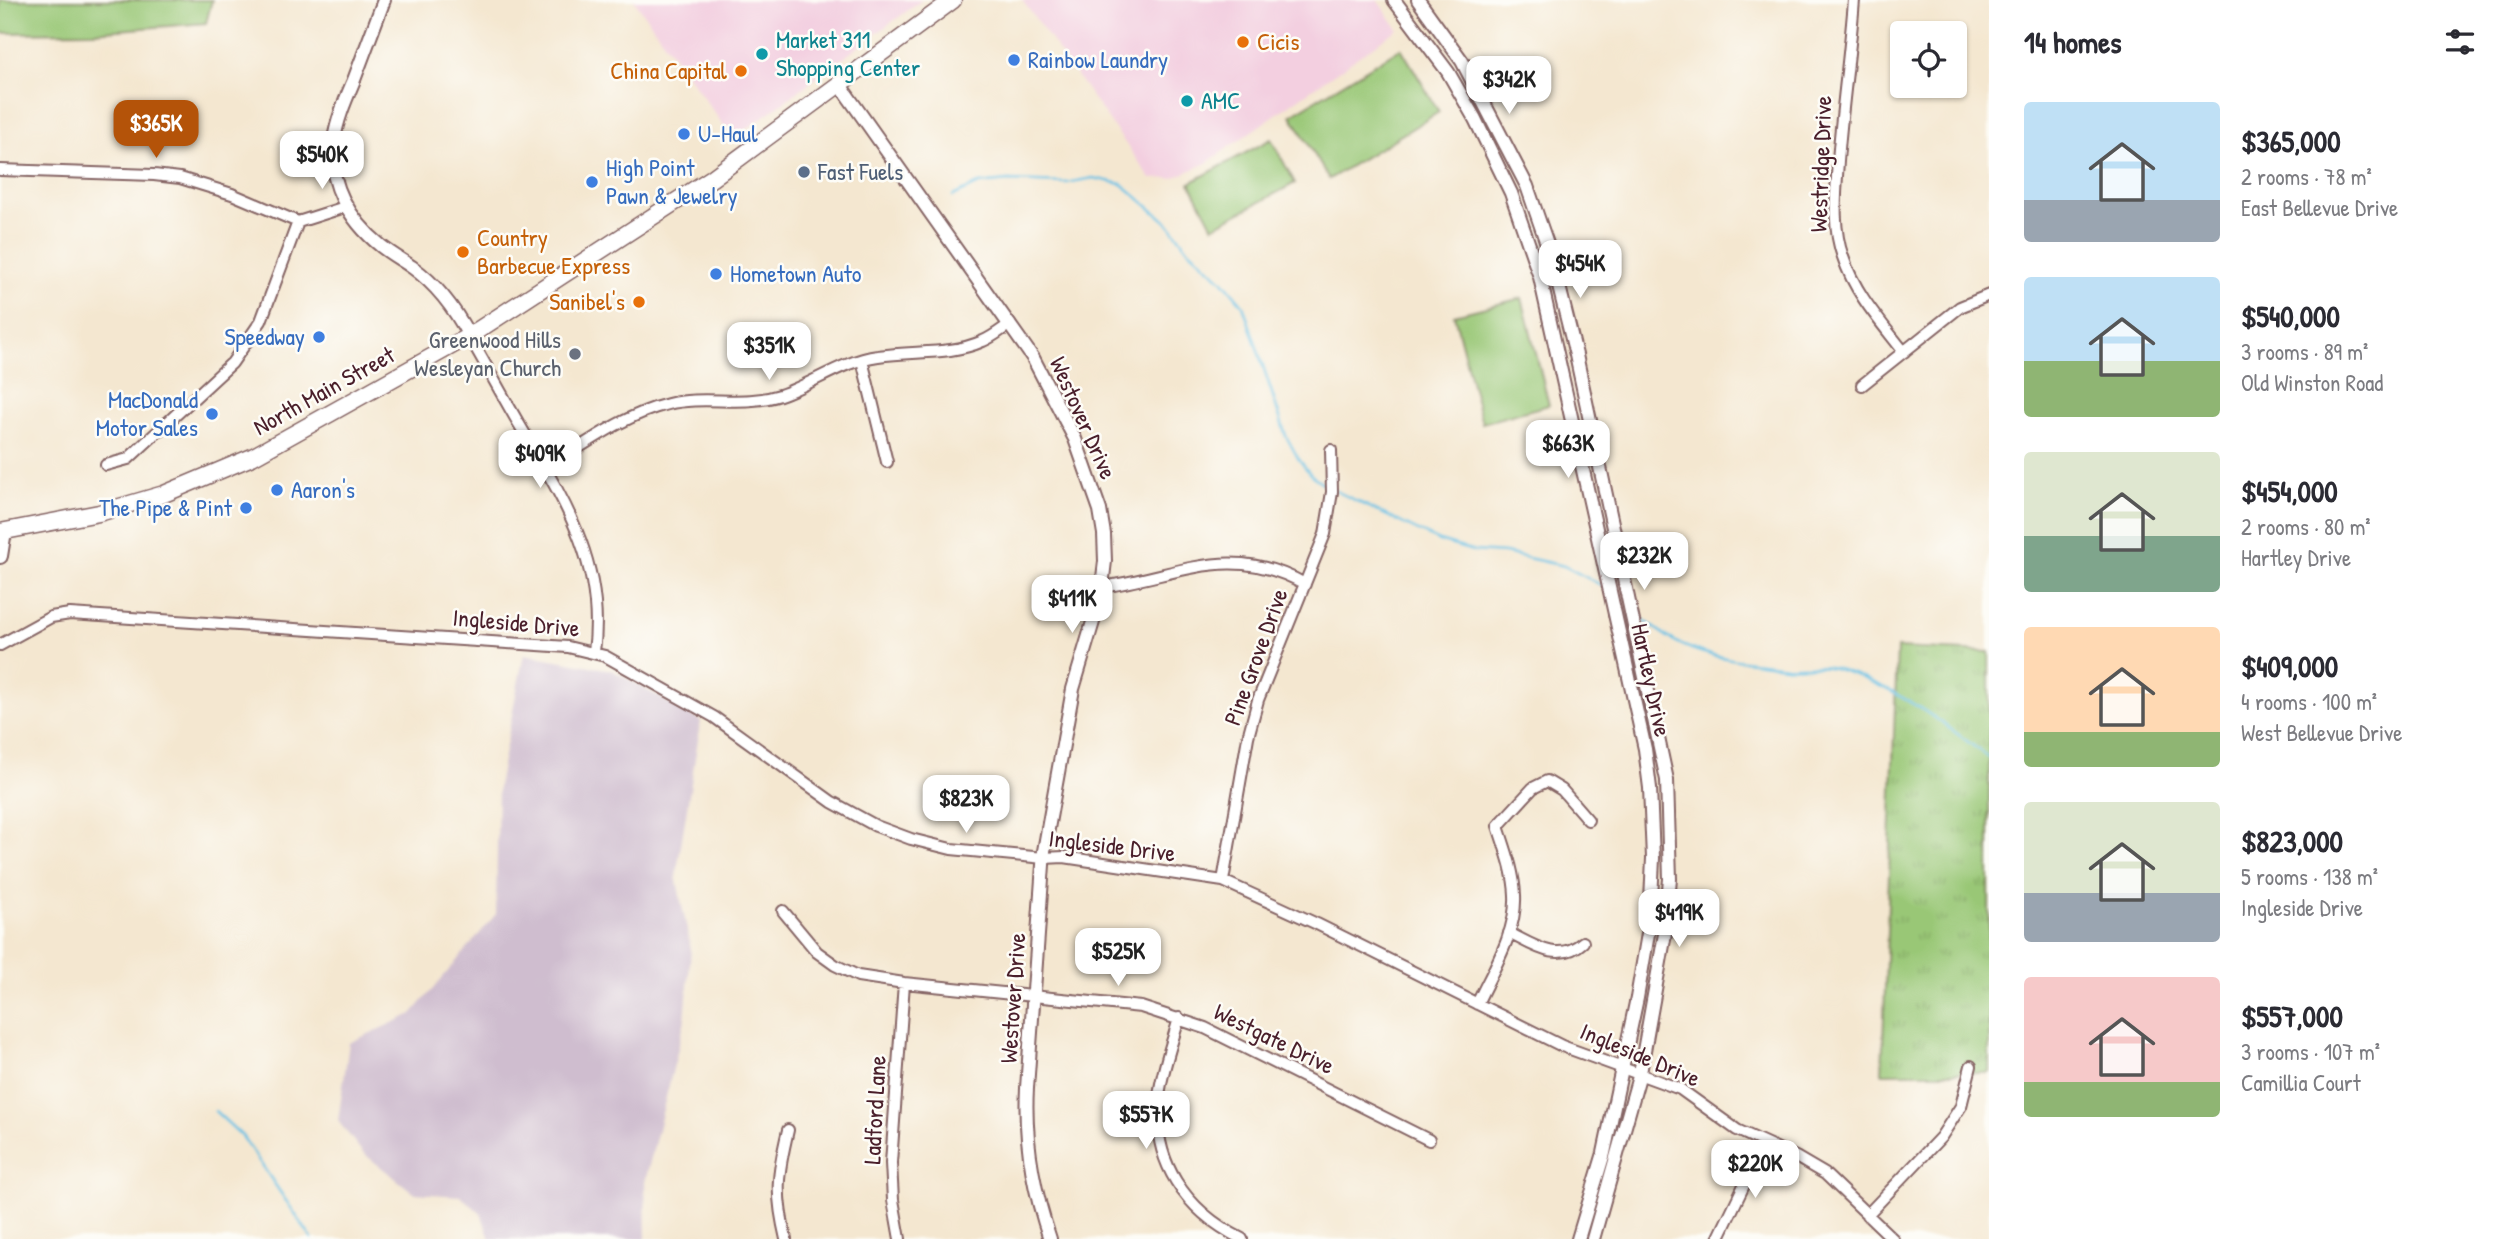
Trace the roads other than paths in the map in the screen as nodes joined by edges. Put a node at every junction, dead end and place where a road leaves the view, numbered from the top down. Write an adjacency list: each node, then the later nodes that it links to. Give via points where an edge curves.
1 (384, 0): 8 (street, via 333,142 332,162)
2 (953, 0): 6 (main road, North Main Street)
3 (1394, 0): 37 (street, Hartley Drive, via 1448,72 1475,119 1511,194 1540,277 1645,749 1653,858 1650,922)
4 (1418, 0): 38 (street, Hartley Drive, via 1462,61 1527,186 1555,271 1667,780 1670,879 1665,934)
5 (1853, 0): 13 (street, Westridge Drive, via 1836,188 1837,235 1843,260 1865,302)
6 (840, 85): 11 (street, Westover Drive); 12 (main road, North Main Street, via 712,178)
7 (0, 170): 9 (street, via 180,178)
8 (345, 206): 9 (street); 12 (street, via 370,237 433,284)
9 (298, 222): 18 (street, via 261,321 232,363 128,459)
10 (1989, 295): 13 (street, via 1960,307)
11 (1010, 324): 14 (street, via 960,349); 23 (street, Westover Drive, via 1054,393 1090,477 1104,534)
12 (469, 336): 19 (street); 20 (main road, North Main Street, via 210,476 99,513)
13 (1904, 352): 15 (street)
14 (862, 360): 17 (street); 19 (street, via 768,398 657,408 607,431)
15 (1862, 386)
16 (1331, 450): 22 (street, Pine Grove Drive, via 1328,521)
17 (887, 462)
18 (106, 465)
19 (546, 468): 25 (street, via 584,550 596,609)
20 (1, 535): 21 (main road, North Main Street)
21 (0, 556)
22 (1305, 584): 23 (street, via 1271,567 1232,562); 28 (street, Pine Grove Drive, via 1258,700)
23 (1102, 587): 27 (street, Westover Drive, via 1073,689)
24 (0, 645): 25 (street, Ingleside Drive, via 51,617 70,614)
25 (594, 652): 27 (street, Ingleside Drive, via 714,717 832,802 876,826 951,849)
26 (1588, 820): 30 (street, via 1562,790 1547,781 1533,788 1498,825 1516,897)
27 (1044, 858): 28 (street, Ingleside Drive, via 1064,857); 33 (street, Westover Drive)
28 (1223, 881): 34 (street, Ingleside Drive)
29 (783, 911): 32 (street, Westgate Drive, via 817,952 835,965 858,976)
30 (1509, 933): 31 (street, via 1553,952 1569,951); 34 (street)
31 (1583, 942)
32 (904, 983): 33 (street, Westgate Drive); 44 (street, Ladford Lane, via 891,1163)
33 (1034, 995): 35 (street, Westgate Drive, via 1141,1007); 45 (street, Westover Drive, via 1026,1125 1033,1181)
34 (1477, 1004): 37 (street, Ingleside Drive, via 1562,1046)
35 (1179, 1018): 40 (street, Westgate Drive); 46 (street, via 1159,1096 1159,1138 1165,1160 1202,1214)
36 (1971, 1066): 42 (street, via 1961,1106 1941,1138)
37 (1622, 1067): 38 (street, Ingleside Drive); 47 (street, Hartley Drive, via 1604,1153)
38 (1640, 1073): 41 (street, Ingleside Drive, via 1680,1089); 48 (street, Hartley Drive)
39 (788, 1130): 43 (street, via 778,1172)
40 (1429, 1140)
41 (1764, 1144): 42 (street, Ingleside Drive, via 1825,1174); 49 (street)
42 (1867, 1215): 50 (street, Ingleside Drive)
43 (786, 1239)
44 (900, 1239)
45 (1050, 1239)
46 (1242, 1239)
47 (1578, 1239)
48 (1593, 1239)
49 (1718, 1239)
50 (1893, 1239)

